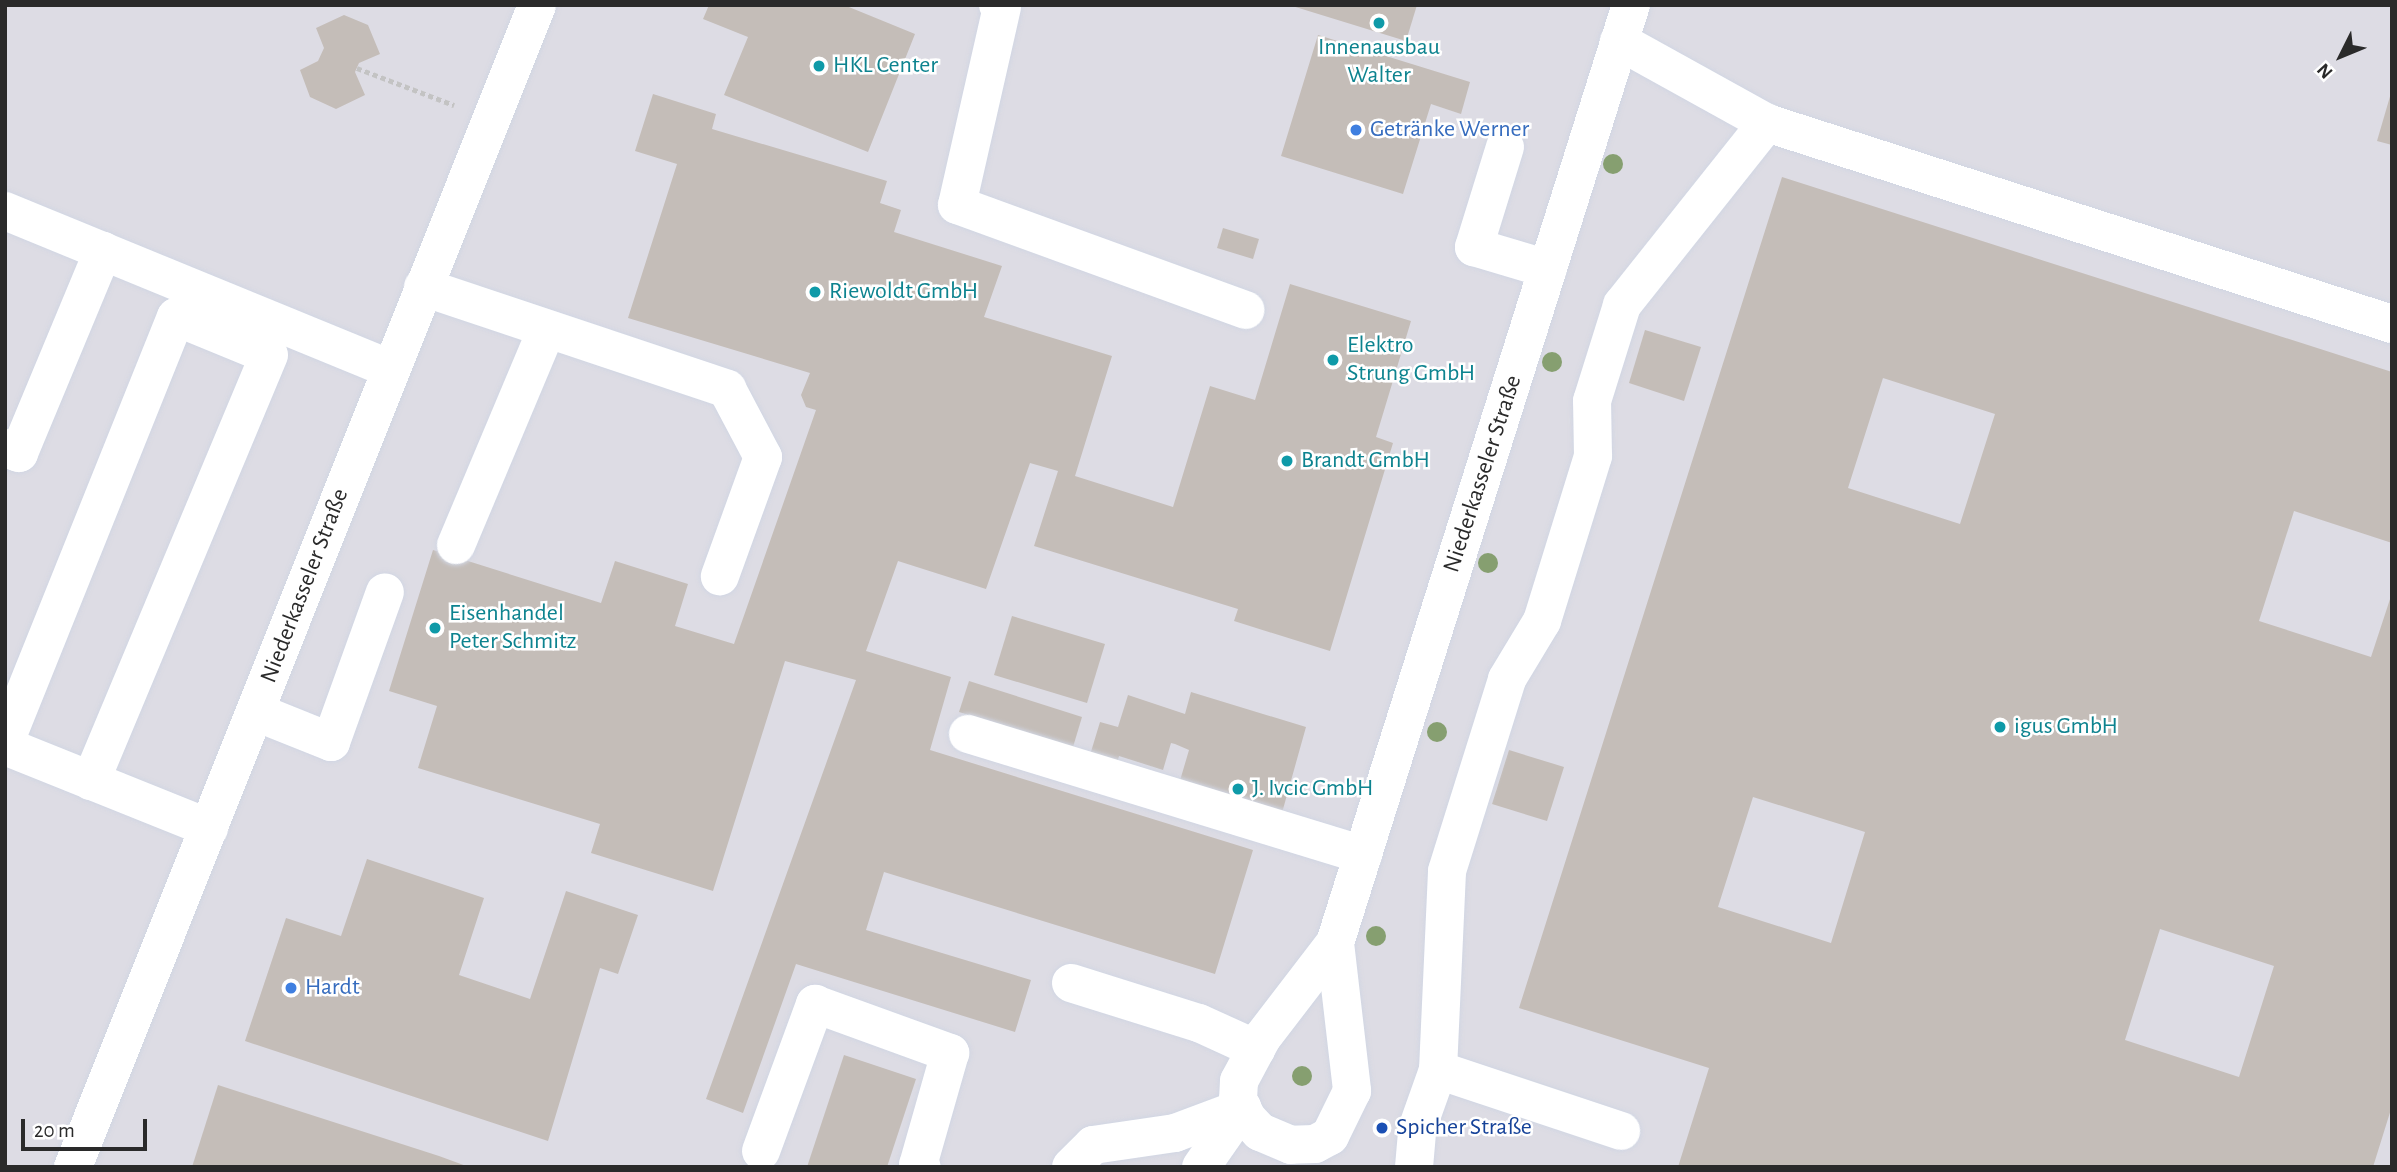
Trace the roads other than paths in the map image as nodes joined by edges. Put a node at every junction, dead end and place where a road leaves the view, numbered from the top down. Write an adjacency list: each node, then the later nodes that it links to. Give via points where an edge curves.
1 (537, 5): 10 (street, Niederkasseler Straße)
2 (998, 5): 11 (street, via 1002,6 957,205)
3 (1631, 5): 4 (street, Niederkasseler Straße)
4 (1619, 41): 5 (street); 9 (street, Niederkasseler Straße)
5 (1768, 123): 12 (street); 28 (street, via 1622,305 1592,401 1593,456 1542,621 1507,679 1447,871)
6 (1505, 147): 9 (street, via 1474,247)
7 (5, 211): 8 (street)
8 (103, 251): 14 (street); 15 (street, via 19,453)
9 (1548, 269): 24 (street, Niederkasseler Straße)
10 (423, 287): 13 (street); 14 (street, Niederkasseler Straße)
11 (1245, 310)
12 (2392, 324)
13 (547, 329): 16 (street); 17 (street, via 727,389 763,457)
14 (391, 369): 19 (street, Niederkasseler Straße)
15 (5, 447)
16 (456, 545)
17 (720, 576)
18 (385, 592): 19 (street, via 331,743)
19 (256, 712): 23 (street, Niederkasseler Straße)
20 (968, 734): 24 (street)
21 (5, 744): 22 (street); 22 (street, via 176,317 269,355)
22 (91, 781): 23 (street)
23 (209, 828): 33 (street, Niederkasseler Straße)
24 (1363, 855): 25 (street, Niederkasseler Straße)
25 (1335, 943): 27 (street, Niederkasseler Straße); 32 (street, Niederkasseler Straße, via 1352,1091 1330,1136)
26 (1071, 983): 27 (street, via 1199,1023)
27 (1256, 1049): 29 (street, Niederkasseler Straße, via 1238,1081)
28 (1438, 1070): 30 (street); 37 (street, via 1417,1129)
29 (1242, 1108): 32 (street, Niederkasseler Straße, via 1260,1132); 35 (street, via 1175,1133 1093,1145); 36 (street)
30 (1621, 1131)
31 (761, 1151): 34 (street, via 815,1004 950,1053 918,1166)
32 (1292, 1160)
33 (73, 1167)
34 (922, 1167)
35 (1070, 1167)
36 (1201, 1167)
37 (1414, 1167)

